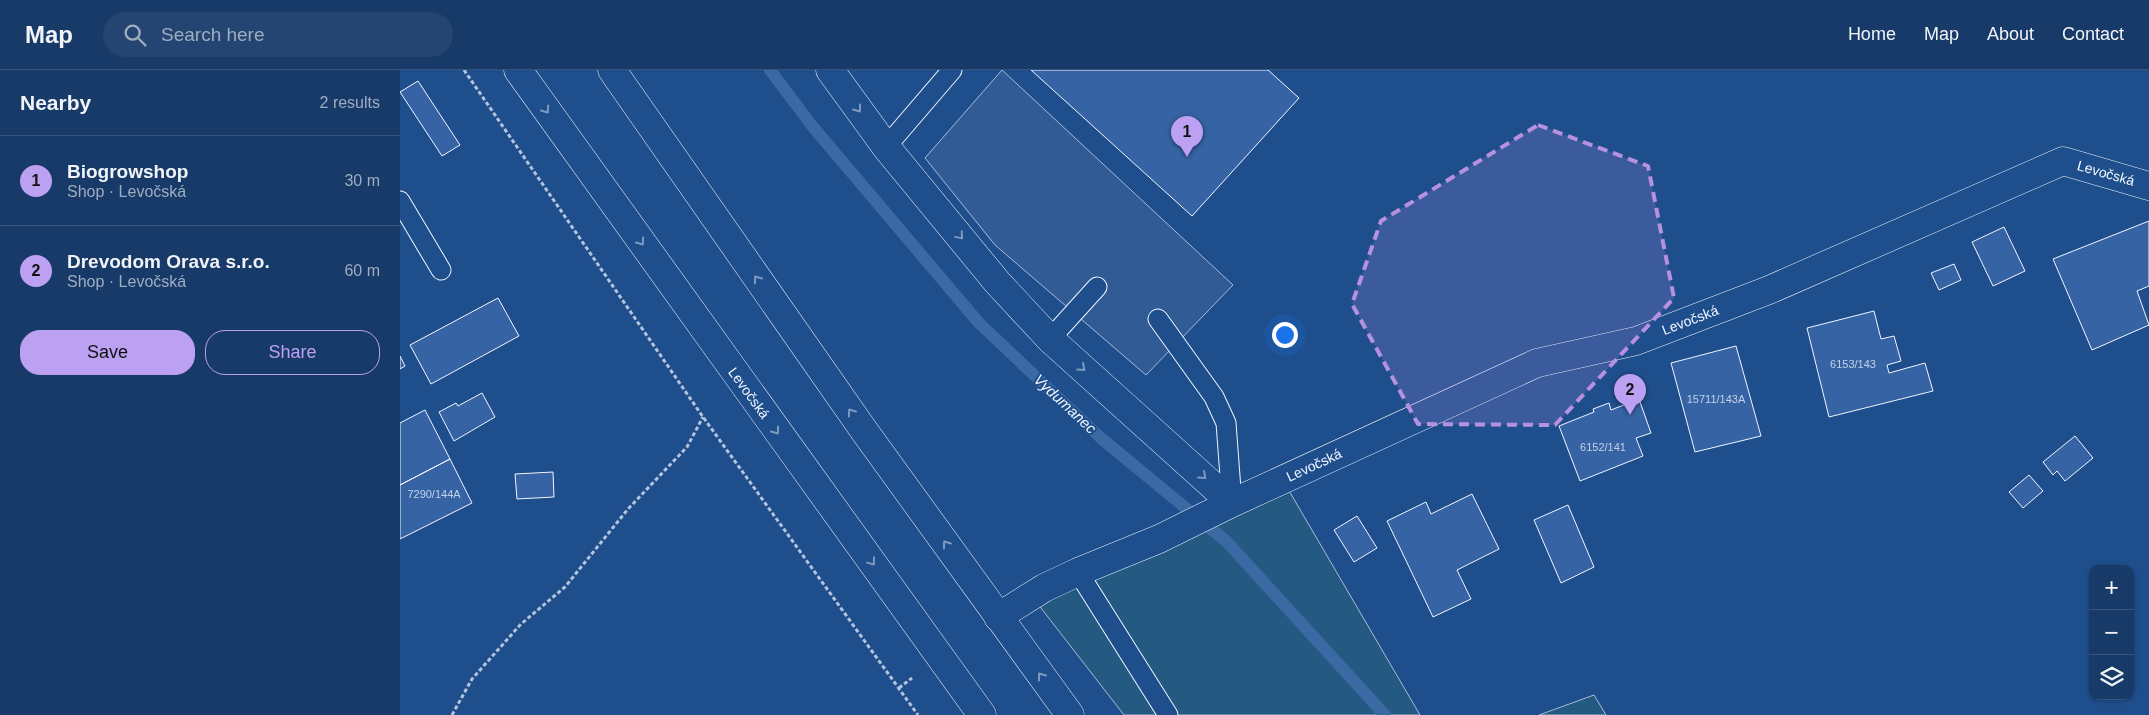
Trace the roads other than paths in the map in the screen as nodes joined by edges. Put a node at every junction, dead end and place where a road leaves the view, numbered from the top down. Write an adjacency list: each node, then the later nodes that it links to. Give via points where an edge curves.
1 (518, 70): 15 (street, Levočská, one-way to 15)
2 (612, 70): 14 (street, one-way to 2)
3 (830, 70): 5 (street, one-way to 5)
4 (952, 70): 5 (lane)
5 (886, 147): 11 (street, one-way to 11, via 997,282)
6 (2149, 186): 12 (street, Levočská, via 2063,161 1769,290 1636,341 1537,363)
7 (402, 209): 8 (lane)
8 (441, 270)
9 (1097, 287): 11 (lane)
10 (1158, 319): 12 (lane, via 1209,390 1226,423)
11 (1050, 339): 12 (street, one-way to 12)
12 (1226, 506): 13 (street, Levočská, via 1159,539)
13 (1078, 572): 14 (street, Levočská, via 1044,588); 17 (lane)
14 (998, 617): 16 (street, one-way to 14)
15 (982, 715)
16 (1070, 715)
17 (1168, 715)

